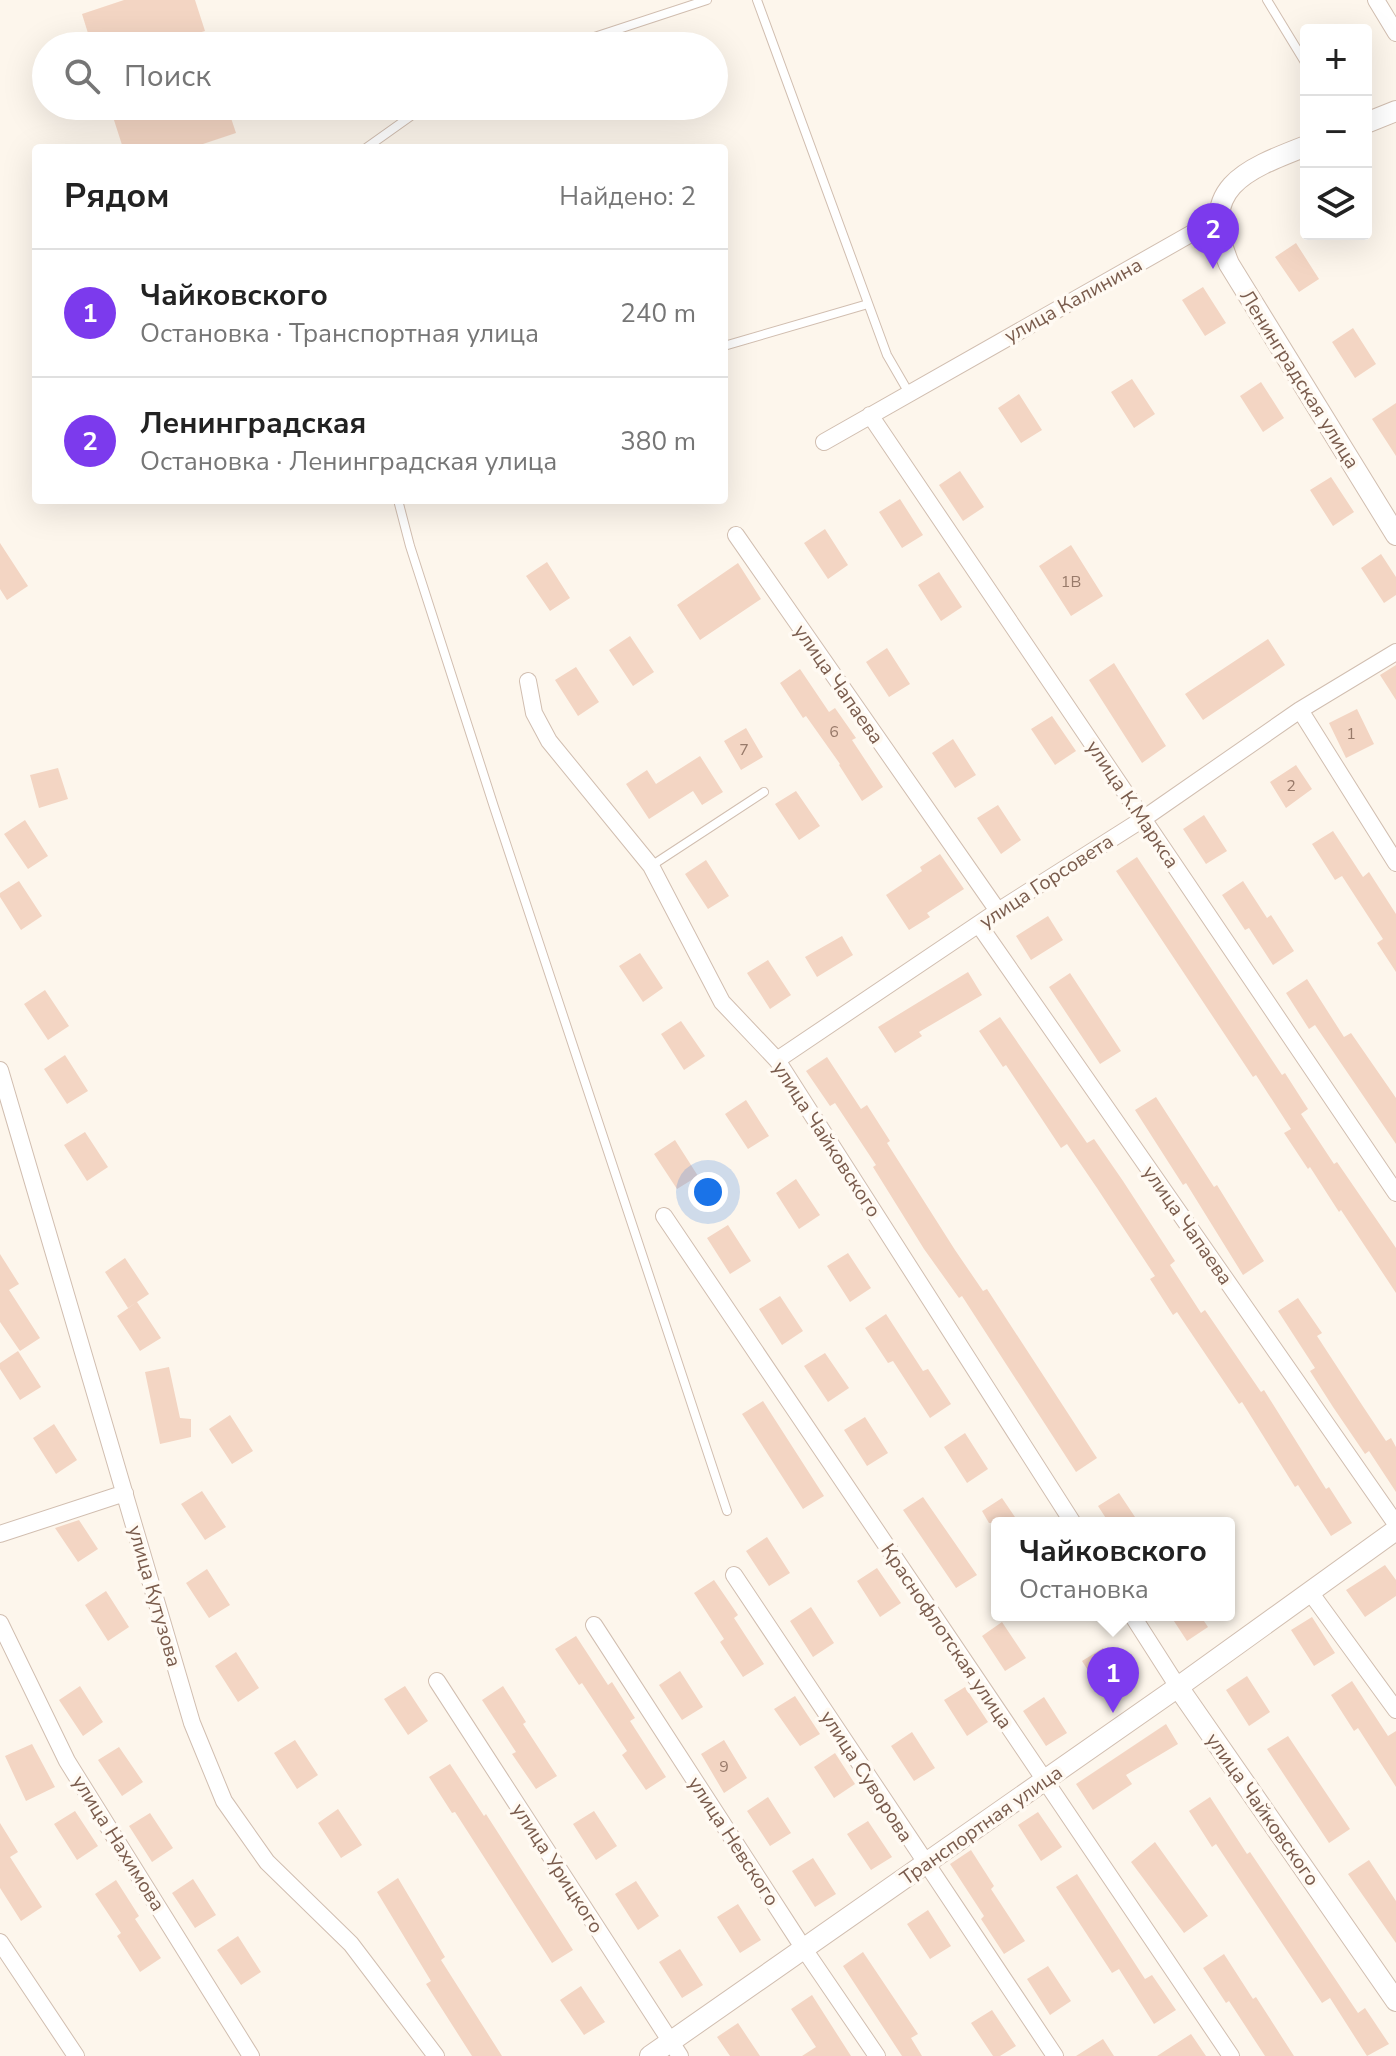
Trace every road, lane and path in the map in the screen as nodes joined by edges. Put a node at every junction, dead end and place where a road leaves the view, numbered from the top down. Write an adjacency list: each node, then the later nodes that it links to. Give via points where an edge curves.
1 (707, 0): 5 (lane)
2 (757, 0): 14 (lane)
3 (1267, 0): 7 (lane)
4 (1376, 0): 6 (street)
5 (610, 32)
6 (1396, 33)
7 (1300, 54)
8 (1396, 111): 10 (street)
9 (405, 120): 11 (lane)
10 (1372, 121)
11 (372, 144)
12 (1300, 148): 13 (street, via 1246,173 1230,188)
13 (1217, 219): 16 (street, улица Калинина); 21 (street, Ленинградская улица, via 1229,264)
14 (868, 304): 15 (lane); 16 (lane, via 887,355)
15 (728, 345)
16 (909, 393): 17 (street, улица Калинина)
17 (870, 415): 18 (street, улица Калинина); 26 (street, улица К.Маркса)
18 (824, 442)
19 (399, 504): 36 (lane)
20 (736, 535): 29 (street, улица Чапаева)
21 (1396, 535)
22 (1396, 652): 24 (street, улица Горсовета)
23 (528, 681): 28 (street, улица Чайковского, via 534,713 549,741)
24 (1300, 710): 26 (street, улица Горсовета); 27 (street)
25 (764, 792): 28 (lane)
26 (1143, 819): 29 (street, улица Горсовета); 33 (street, улица К.Маркса)
27 (1396, 863)
28 (651, 866): 31 (street, улица Чайковского, via 722,1002)
29 (998, 911): 30 (street, улица Горсовета)
30 (979, 925): 31 (street, улица Горсовета); 38 (street, улица Чапаева)
31 (777, 1060): 37 (street, улица Чайковского)
32 (0, 1070): 35 (street, улица Кутузова)
33 (1396, 1193)
34 (664, 1216): 48 (street, Краснофлотская улица)
35 (125, 1493): 39 (street); 56 (street, улица Кутузова, via 192,1723 224,1801 267,1862 351,1944)
36 (727, 1511)
37 (1069, 1517)
38 (1396, 1527): 41 (street, Транспортная улица)
39 (0, 1534)
40 (734, 1575): 49 (street, улица Суворова)
41 (1310, 1592): 46 (street, Транспортная улица); 47 (street)
42 (1136, 1621): 46 (street, улица Чайковского)
43 (0, 1623): 55 (street, улица Нахимова, via 67,1761)
44 (594, 1625): 51 (street, улица Невского)
45 (437, 1681): 53 (street, улица Урицкого)
46 (1178, 1687): 48 (street, Транспортная улица); 52 (street, улица Чайковского)
47 (1396, 1710)
48 (1045, 1780): 49 (street, Транспортная улица); 60 (street, Краснофлотская улица)
49 (926, 1864): 51 (street, Транспортная улица); 59 (street, улица Суворова)
50 (0, 1942): 54 (street)
51 (804, 1949): 53 (street, Транспортная улица); 58 (street, улица Невского)
52 (1396, 2001)
53 (675, 2049): 57 (street, Транспортная улица)
54 (76, 2056)
55 (251, 2056)
56 (436, 2056)
57 (650, 2056)
58 (877, 2056)
59 (1055, 2056)
60 (1231, 2056)

